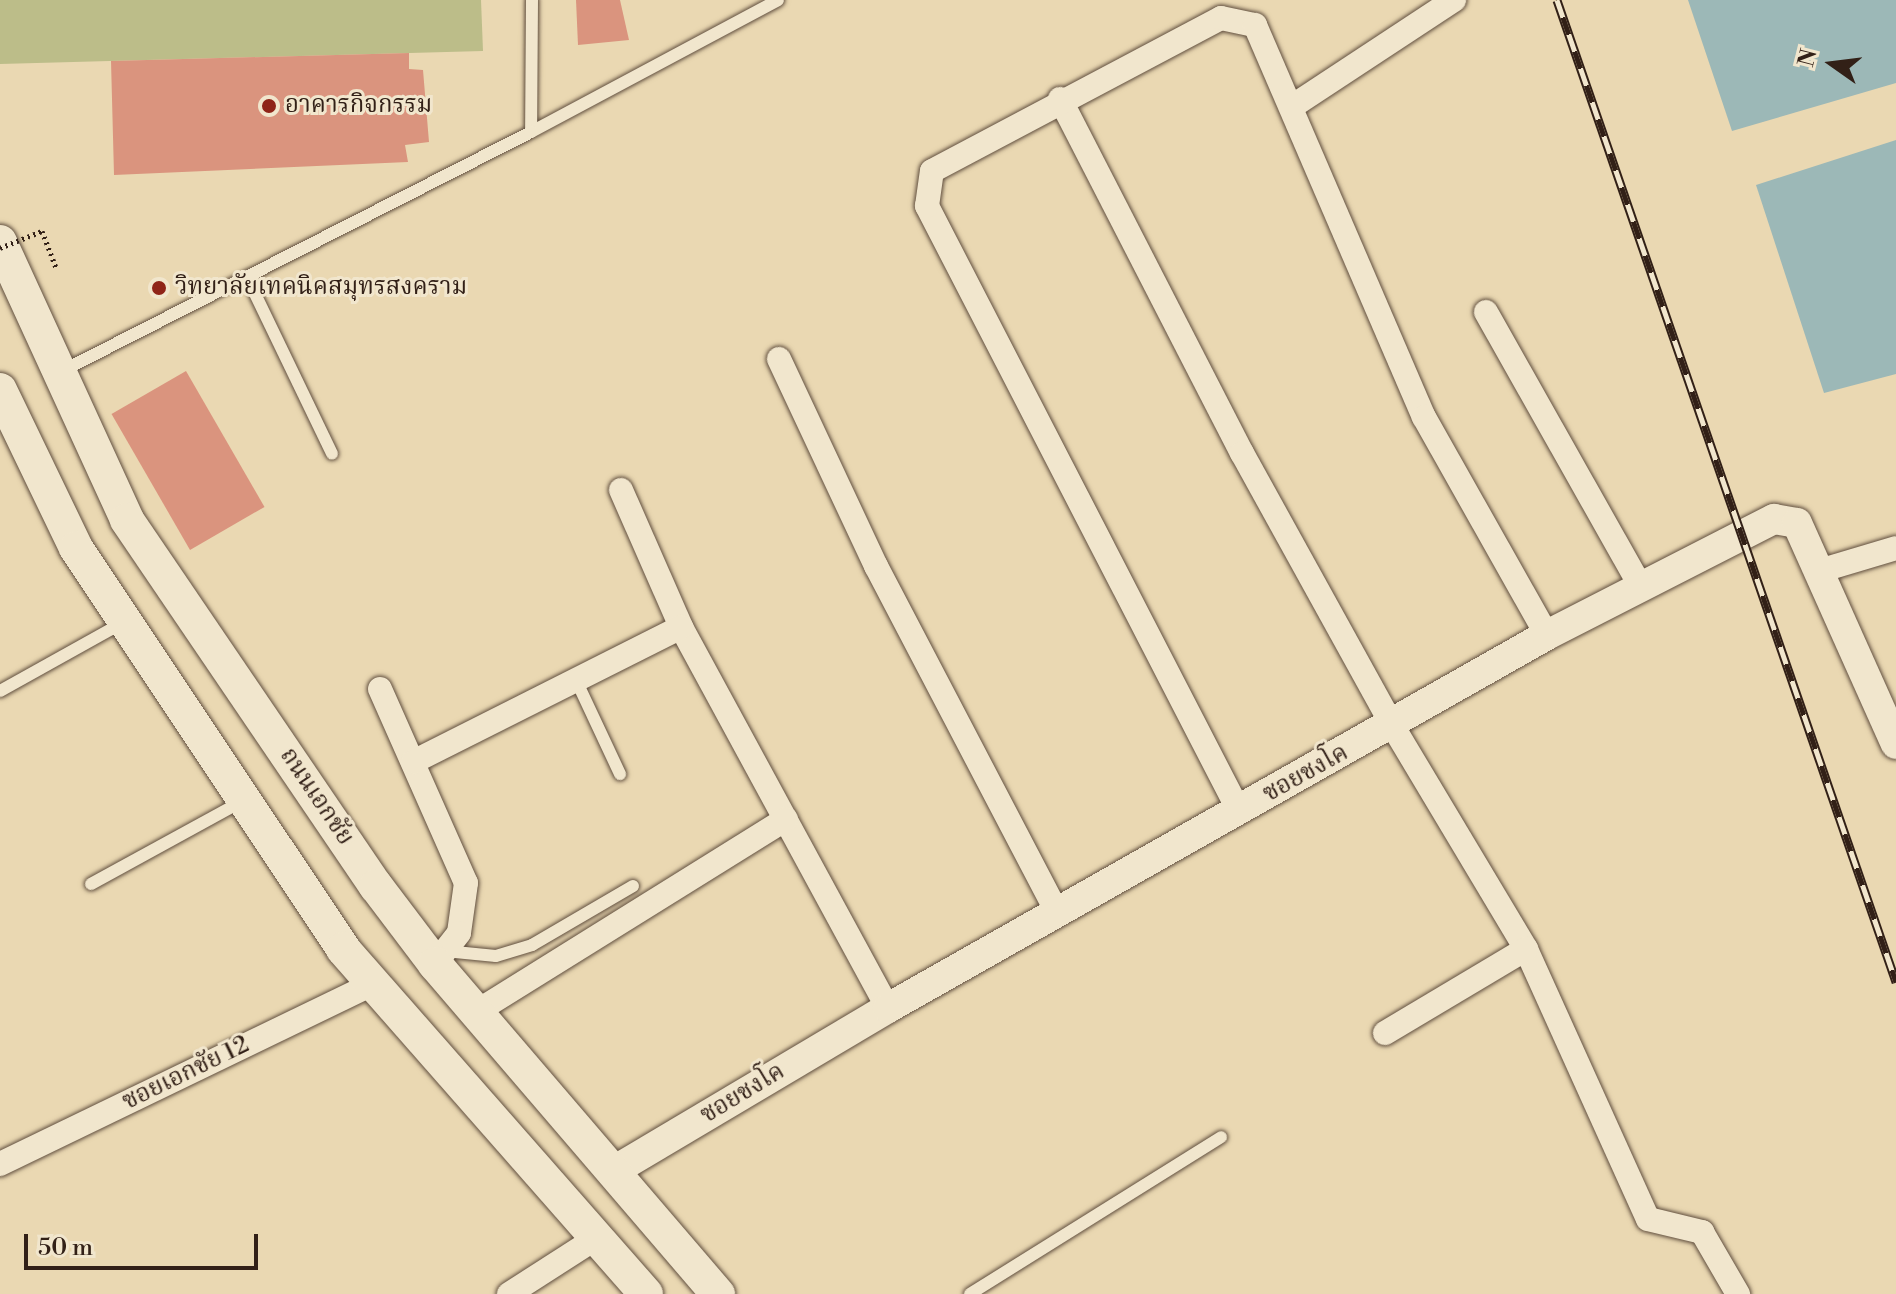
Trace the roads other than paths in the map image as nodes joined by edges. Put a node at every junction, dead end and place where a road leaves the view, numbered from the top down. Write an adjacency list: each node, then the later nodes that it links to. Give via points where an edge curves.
1 (532, 0): 6 (lane)
2 (778, 0): 6 (lane)
3 (1454, 0): 5 (street)
4 (1060, 99): 5 (street, via 1221,18 1255,25); 24 (street, via 1242,453); 29 (street, via 932,171 927,206)
5 (1293, 106): 20 (street, via 1363,286 1424,417)
6 (531, 132): 8 (lane)
7 (0, 242): 11 (main road, ถนนเอกชัย)
8 (247, 277): 11 (lane); 13 (lane)
9 (1486, 312): 17 (street)
10 (779, 359): 33 (street, via 876,566)
11 (59, 372): 35 (main road, ถนนเอกชัย, via 127,520)
12 (0, 390): 18 (main road, via 76,548)
13 (332, 454)
14 (621, 490): 19 (street)
15 (1896, 548): 16 (street)
16 (1819, 571): 17 (street, ซอยชงโค, via 1797,523 1774,519); 25 (street, ซอยชงโค)
17 (1640, 585): 20 (street, ซอยชงโค)
18 (125, 622): 23 (lane); 28 (main road)
19 (681, 627): 21 (street); 30 (street)
20 (1547, 635): 24 (street, ซอยชงโค)
21 (576, 680): 26 (street); 27 (lane)
22 (380, 689): 26 (street)
23 (0, 691)
24 (1392, 725): 29 (street, ซอยชงโค); 34 (street)
25 (1896, 744)
26 (413, 762): 35 (street, via 466,883 467,908)
27 (620, 774)
28 (244, 801): 31 (lane); 36 (main road)
29 (1239, 811): 33 (street, ซอยชงโค)
30 (786, 819): 37 (street); 38 (street)
31 (91, 884)
32 (633, 886): 35 (lane, via 532,945 496,956)
33 (1058, 914): 37 (street, ซอยชงโค)
34 (1526, 949): 39 (street); 48 (street, via 1648,1219 1702,1232)
35 (440, 958): 38 (main road, ถนนเอกชัย)
36 (371, 985): 41 (street, ซอยเอกชัย 12); 43 (main road)
37 (888, 1008): 42 (street, ซอยชงโค)
38 (476, 1012): 42 (main road, ถนนเอกชัย)
39 (1385, 1033)
40 (1221, 1137): 47 (lane)
41 (0, 1164)
42 (612, 1172): 46 (main road, ถนนเอกชัย)
43 (593, 1240): 44 (street); 45 (main road)
44 (509, 1294)
45 (646, 1294)
46 (718, 1294)
47 (970, 1294)
48 (1738, 1294)

